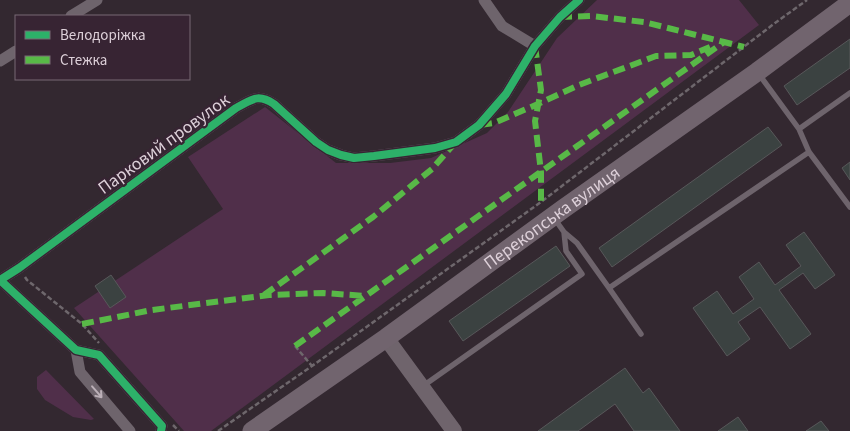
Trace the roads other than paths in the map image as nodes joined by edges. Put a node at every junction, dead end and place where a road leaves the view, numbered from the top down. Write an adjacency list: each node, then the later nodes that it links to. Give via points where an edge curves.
1 (97, 0): 5 (street)
2 (484, 0): 6 (street, via 502,26)
3 (579, 0): 6 (street, Парковий провулок)
4 (850, 3): 9 (main road, Перекопська вулиця)
5 (73, 15)
6 (535, 46): 16 (street, Парковий провулок, via 506,94 479,125 456,142 435,148 354,158 341,155 316,142 266,99 252,100 236,108)
7 (15, 52): 8 (street)
8 (0, 61)
9 (757, 72): 11 (lane); 14 (main road, Перекопська вулиця)
10 (850, 92): 11 (lane)
11 (799, 129): 12 (lane)
12 (809, 152): 13 (lane); 17 (lane)
13 (850, 207)
14 (552, 216): 15 (lane); 19 (main road, Перекопська вулиця)
15 (564, 232): 17 (lane, via 577,243); 21 (lane, via 566,251 582,274)
16 (0, 280): 20 (street)
17 (609, 288): 18 (lane)
18 (641, 334)
19 (386, 338): 21 (main road); 24 (main road, Перекопська вулиця)
20 (76, 350): 22 (street, one-way to 22, via 80,372); 23 (street, via 99,355 162,426)
21 (422, 386): 25 (main road)
22 (130, 431)
23 (161, 431)
24 (252, 431)
25 (454, 431)

